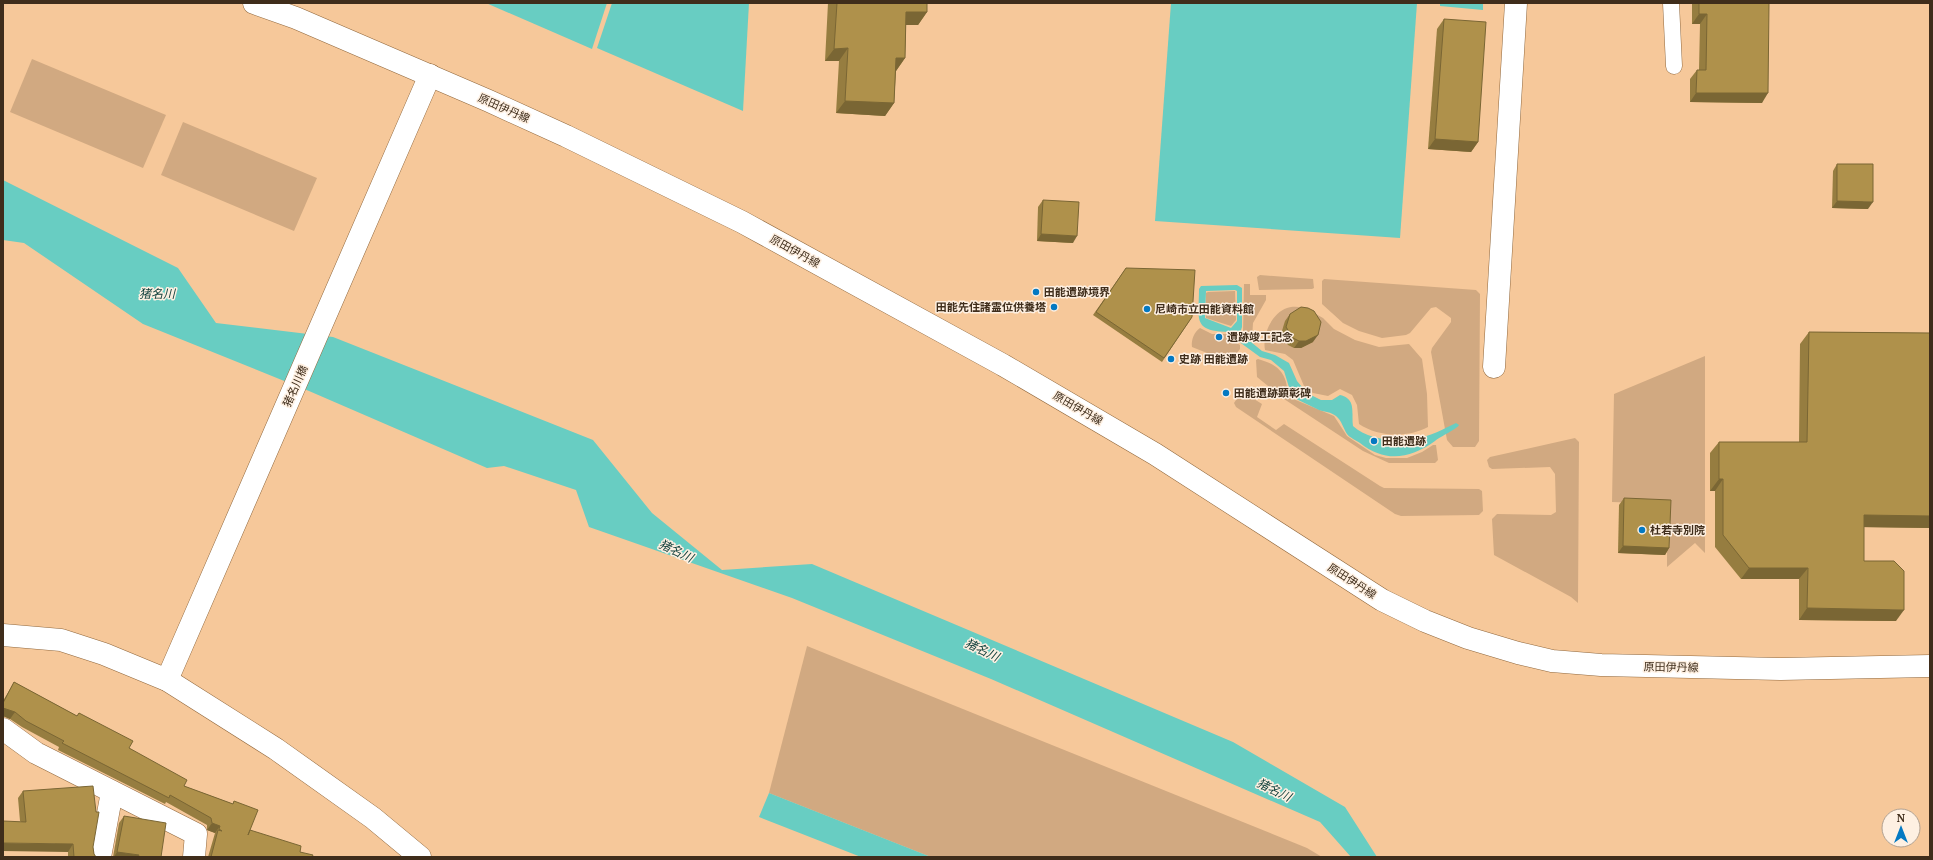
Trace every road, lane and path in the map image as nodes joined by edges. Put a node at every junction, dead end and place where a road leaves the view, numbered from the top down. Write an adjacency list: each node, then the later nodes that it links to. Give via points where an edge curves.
1 (254, 3): 5 (street, 原田伊丹線, via 296,18)
2 (1516, 3): 6 (street)
3 (1671, 3): 4 (lane)
4 (1674, 66)
5 (430, 76): 8 (street, 原田伊丹線, via 566,136 742,222 1003,365 1156,454 1382,600 1468,638 1552,661 1601,665 1781,669); 9 (street, 猪名川橋)
6 (1494, 367)
7 (3, 635): 9 (street, via 61,640 104,654)
8 (1930, 666)
9 (167, 680): 14 (street, via 276,749 373,818)
10 (3, 729): 11 (street, via 36,753)
11 (112, 792): 12 (street); 13 (street, via 196,834)
12 (100, 857)
13 (194, 857)
14 (420, 857)

